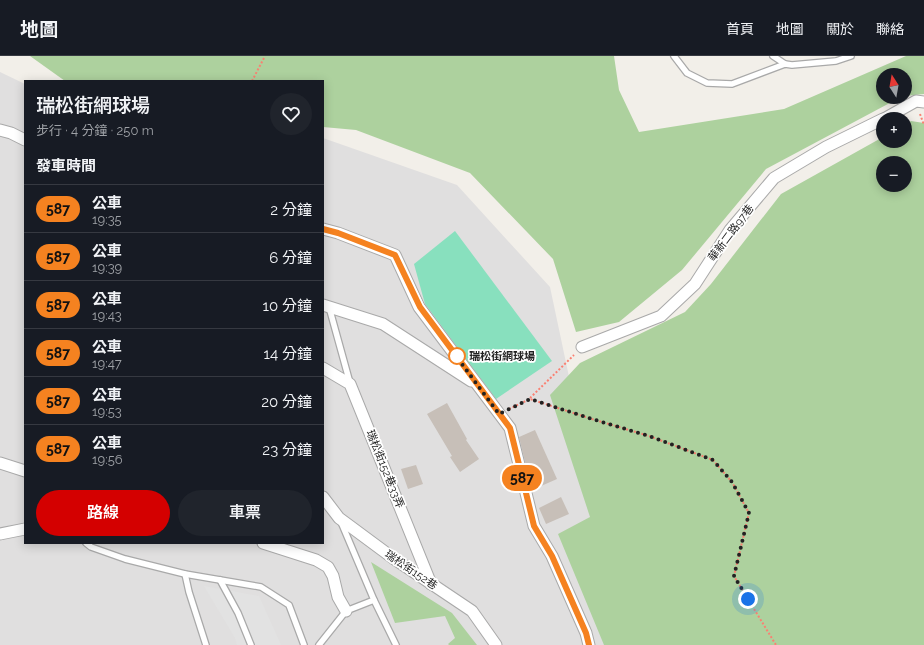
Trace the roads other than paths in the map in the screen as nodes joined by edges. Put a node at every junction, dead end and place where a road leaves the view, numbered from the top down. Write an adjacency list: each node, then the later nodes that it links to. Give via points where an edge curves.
1 (674, 56): 4 (lane, via 687,73 707,83 732,84)
2 (773, 56): 4 (lane)
3 (851, 56): 4 (lane, via 836,61)
4 (785, 64)
5 (924, 102): 6 (street, 華新二路97巷, via 916,101)
6 (896, 112)
7 (876, 122): 12 (street, 華新二路97巷, via 826,147 774,178 730,230 695,284 661,316)
8 (0, 130): 9 (street)
9 (24, 140)
10 (324, 229): 15 (street, via 395,255 420,307)
11 (326, 306): 14 (lane); 15 (street, via 383,324)
12 (582, 347)
13 (324, 369): 14 (street)
14 (350, 384): 26 (street, 瑞松街152巷33弄)
15 (479, 386): 35 (street, via 510,428 534,526 552,556)
16 (0, 463): 17 (street)
17 (24, 471)
18 (324, 497): 19 (street, 瑞松街152巷)
19 (339, 518): 26 (street, 瑞松街152巷); 27 (lane)
20 (24, 529): 21 (street)
21 (0, 534)
22 (87, 544): 24 (lane, via 125,559)
23 (266, 544): 28 (street, via 316,560 328,567)
24 (185, 574): 25 (lane); 29 (lane)
25 (220, 580): 30 (lane, via 238,613); 31 (lane, via 261,587 289,605)
26 (431, 584): 34 (street, 瑞松街152巷, via 472,611)
27 (374, 600): 28 (lane); 33 (lane)
28 (346, 611): 32 (lane)
29 (206, 645)
30 (251, 645)
31 (304, 645)
32 (319, 645)
33 (396, 645)
34 (496, 645)
35 (589, 645)

